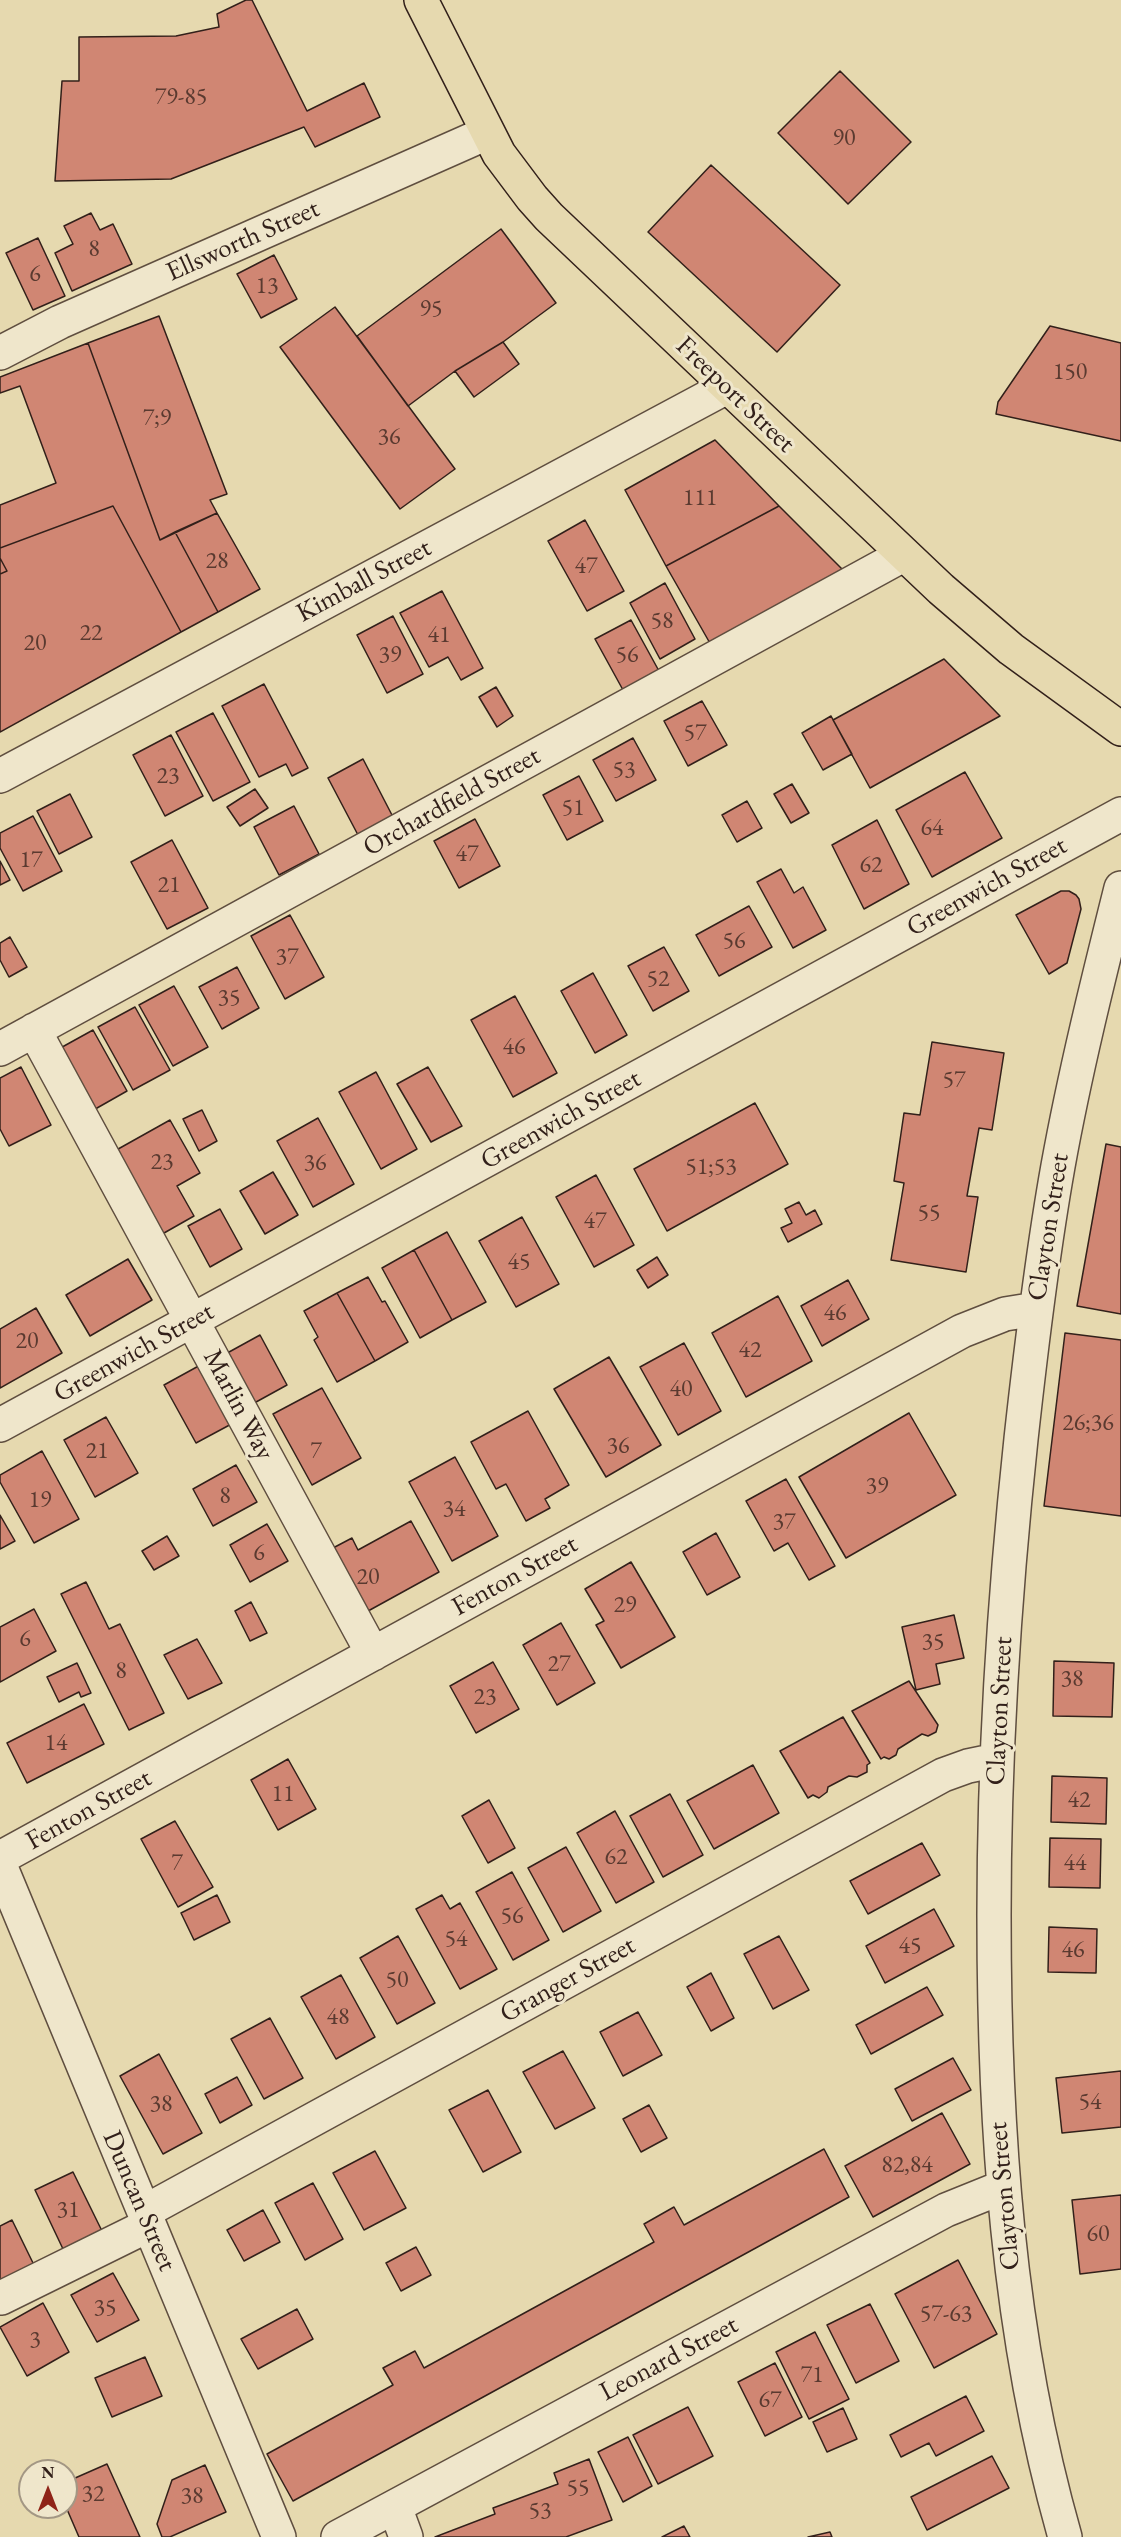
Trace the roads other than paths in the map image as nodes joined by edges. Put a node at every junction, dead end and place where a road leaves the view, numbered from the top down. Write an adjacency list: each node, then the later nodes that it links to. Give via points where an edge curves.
1 (421, 0): 2 (main road, Freeport Street)
2 (487, 133): 3 (street, Ellsworth Street, via 60,322); 4 (main road, Freeport Street, via 513,175 543,211)
3 (0, 353)
4 (727, 387): 5 (main road, Freeport Street); 7 (street, Kimball Street)
5 (903, 555): 6 (main road, Freeport Street, via 1011,649); 10 (street, Orchardfield Street)
6 (1121, 729)
7 (0, 776)
8 (1121, 814): 13 (street, Greenwich Street)
9 (1121, 888): 12 (street, Clayton Street, via 1079,1060)
10 (34, 1030): 11 (street, Orchardfield Street); 13 (street, Marlin Way)
11 (0, 1049)
12 (1036, 1309): 15 (street, Fenton Street, via 1005,1314 962,1331); 16 (street, Clayton Street, via 1010,1548)
13 (192, 1321): 14 (street, Greenwich Street); 15 (street, Marlin Way)
14 (0, 1425)
15 (373, 1654): 17 (street, Fenton Street)
16 (997, 1760): 19 (street, Clayton Street, via 994,2005); 20 (street, Granger Street, via 943,1775)
17 (0, 1858)
18 (0, 1865): 20 (street, Duncan Street)
19 (1003, 2187): 22 (street, Leonard Street, via 946,2210); 26 (street, Clayton Street, via 1012,2283 1025,2360)
20 (147, 2218): 21 (street, Granger Street); 23 (street, Duncan Street)
21 (1, 2298)
22 (395, 2506): 24 (street, Leonard Street); 25 (street)
23 (279, 2537)
24 (338, 2537)
25 (406, 2537)
26 (1065, 2537)

